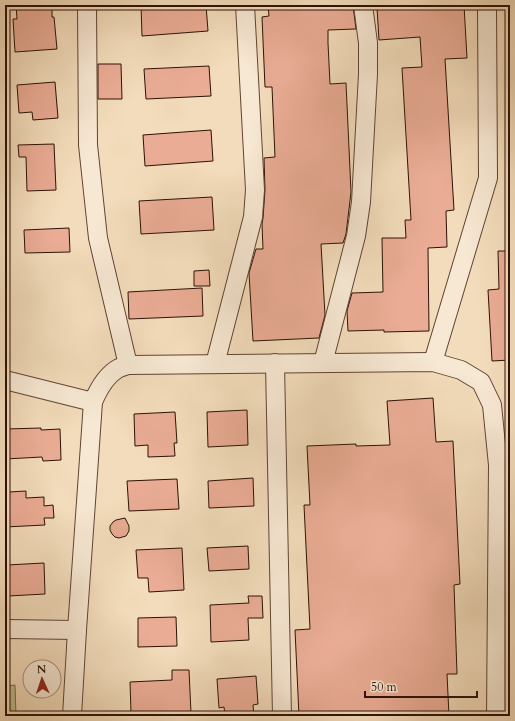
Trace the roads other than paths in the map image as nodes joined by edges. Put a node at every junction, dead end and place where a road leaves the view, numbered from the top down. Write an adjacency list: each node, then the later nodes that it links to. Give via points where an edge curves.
1 (87, 5): 9 (street, via 88,145 98,238)
2 (245, 5): 8 (street, via 255,190 253,216)
3 (363, 5): 7 (street, via 368,43 368,74 361,202 356,236)
4 (487, 5): 5 (street, via 488,178)
5 (433, 362): 7 (street); 12 (street, via 461,370 481,382 492,405)
6 (275, 363): 7 (street); 8 (street); 16 (street)
7 (323, 363)
8 (215, 364): 9 (street)
9 (128, 365): 11 (street, via 109,376)
10 (5, 380): 11 (street)
11 (93, 402): 14 (street)
12 (504, 464): 17 (street)
13 (5, 629): 14 (street)
14 (77, 630): 15 (street)
15 (72, 716)
16 (282, 716)
17 (496, 716)

